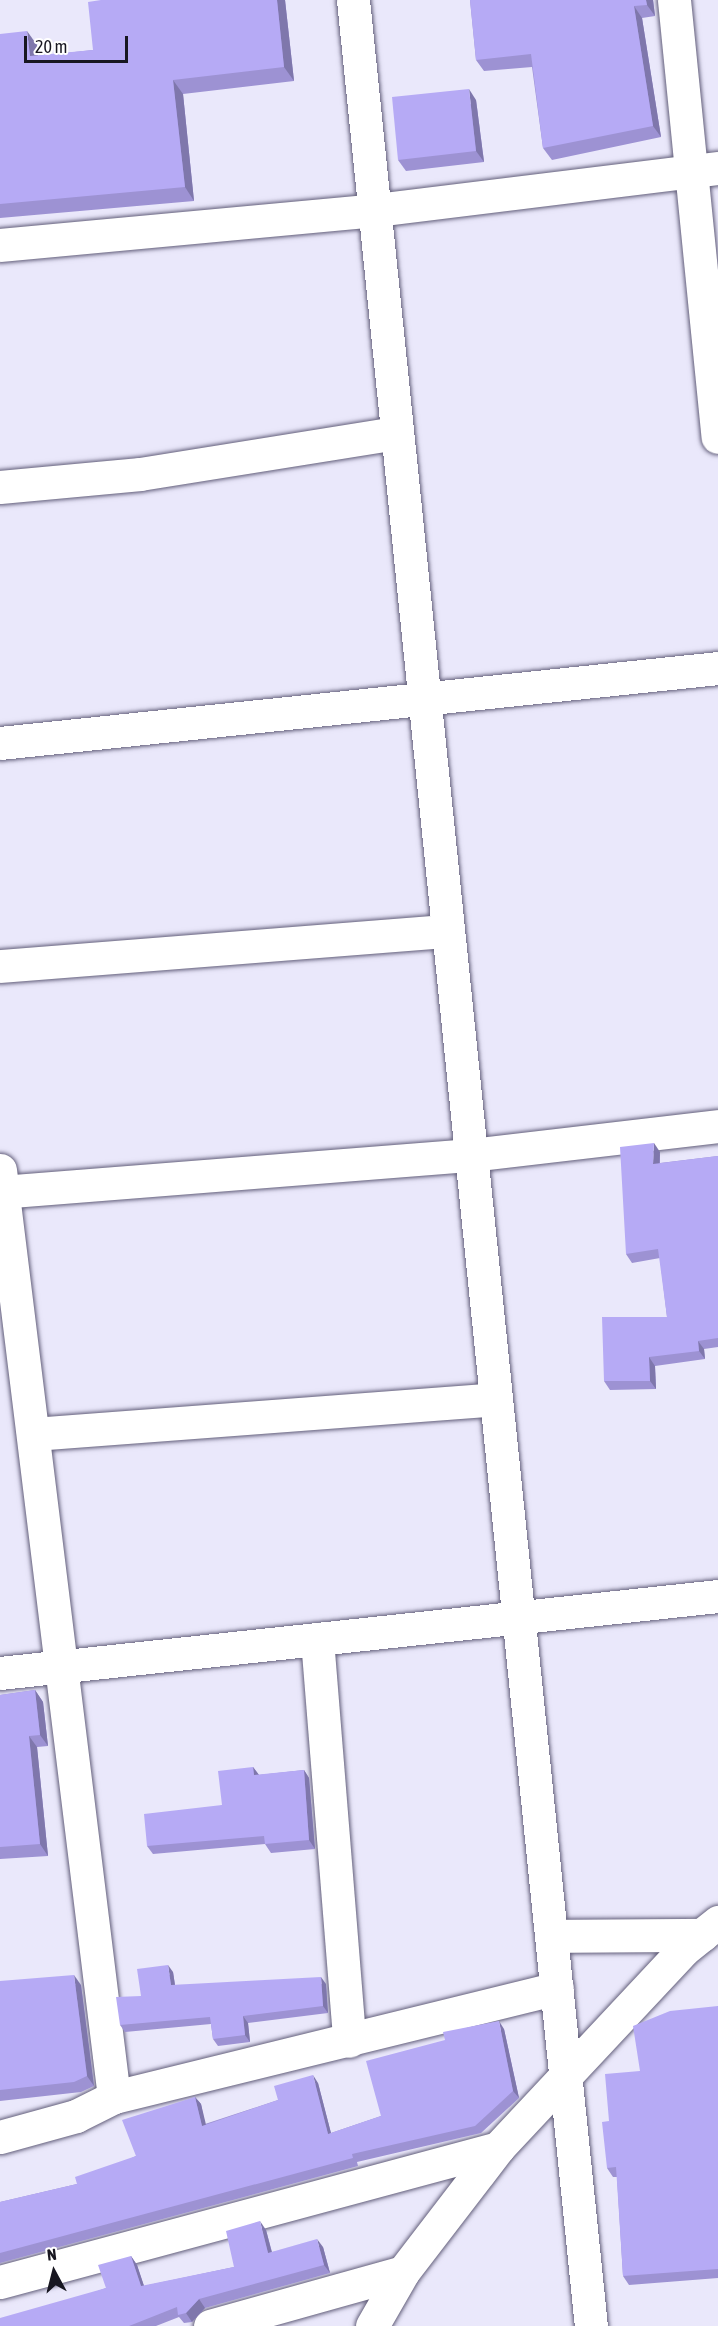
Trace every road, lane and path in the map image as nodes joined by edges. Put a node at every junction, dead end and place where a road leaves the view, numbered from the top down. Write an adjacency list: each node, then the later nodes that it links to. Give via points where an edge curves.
1 (353, 0): 4 (street)
2 (674, 0): 3 (street)
3 (706, 169): 4 (street); 6 (street)
4 (375, 210): 5 (street); 7 (street)
5 (0, 245)
6 (718, 428): 8 (street)
7 (398, 433): 9 (street, via 140,474); 11 (street)
8 (718, 437)
9 (0, 487)
10 (718, 668): 11 (street)
11 (425, 699): 12 (street); 13 (street)
12 (0, 743)
13 (448, 930): 14 (street); 16 (street)
14 (0, 966)
15 (718, 1126): 16 (street)
16 (471, 1155): 17 (street); 18 (street)
17 (1, 1185): 19 (street)
18 (496, 1400): 19 (street); 21 (street)
19 (33, 1434): 23 (street)
20 (718, 1596): 21 (street)
21 (519, 1617): 22 (street); 26 (street)
22 (316, 1639): 23 (street); 28 (street)
23 (62, 1667): 24 (street); 30 (street)
24 (0, 1673)
25 (710, 1929): 26 (street); 29 (street)
26 (552, 1936): 27 (street)
27 (557, 1988): 28 (street); 29 (street)
28 (349, 2041): 30 (street)
29 (566, 2077): 32 (street); 37 (street)
30 (114, 2097): 31 (street, via 76,2116)
31 (0, 2137)
32 (498, 2148): 33 (street); 34 (street)
33 (403, 2272): 35 (street); 36 (street)
34 (0, 2282)
35 (210, 2326)
36 (372, 2326)
37 (591, 2326)

